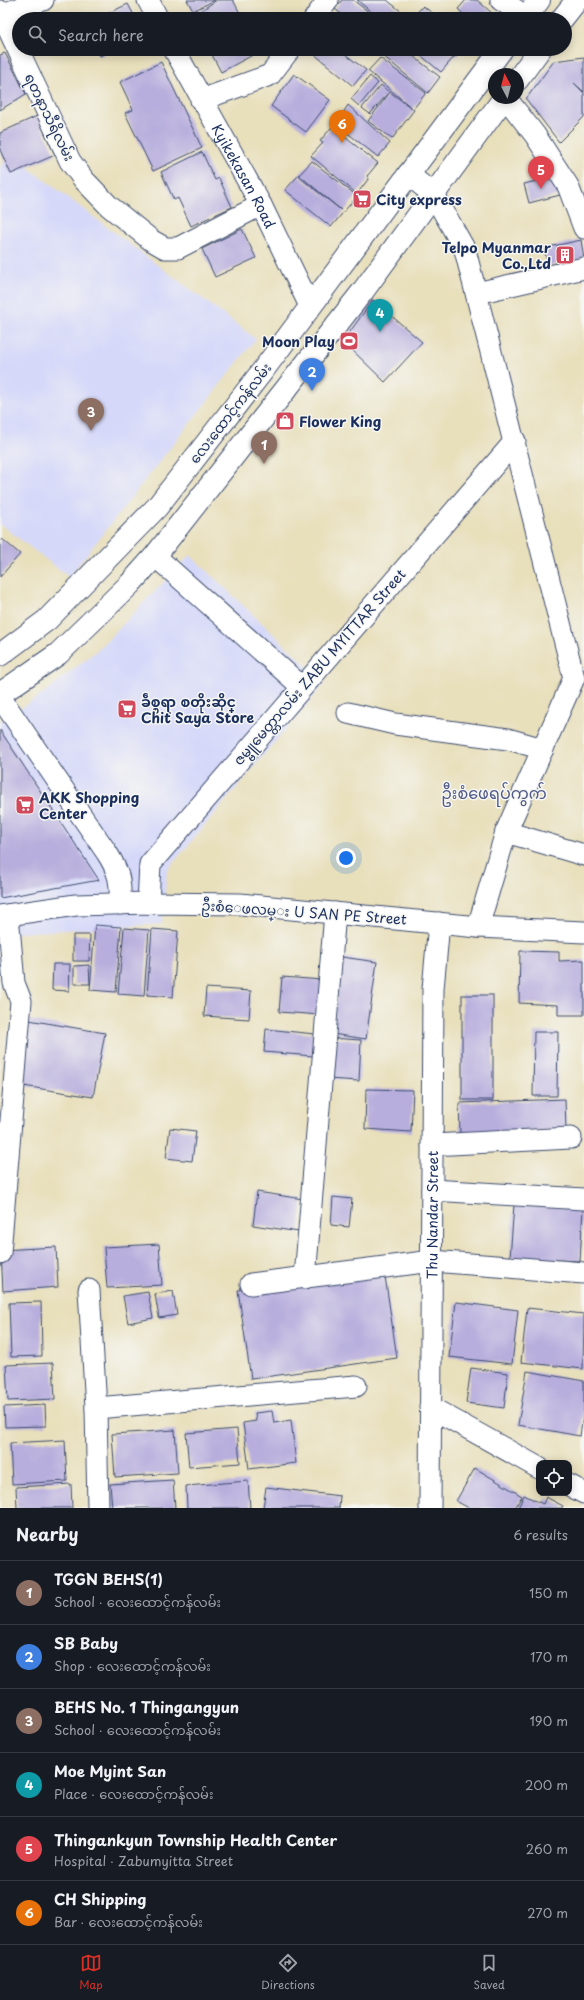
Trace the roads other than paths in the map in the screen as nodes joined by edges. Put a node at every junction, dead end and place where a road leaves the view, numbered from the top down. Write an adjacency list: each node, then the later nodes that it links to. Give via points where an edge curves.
1 (43, 0): 12 (street)
2 (148, 0): 7 (street)
3 (328, 0): 8 (street)
4 (500, 0): 9 (street)
5 (539, 0): 10 (main road)
6 (576, 0): 11 (main road)
7 (154, 12)
8 (319, 12)
9 (517, 12)
10 (530, 12)
11 (567, 12)
12 (1, 14): 13 (street, ရတနာသီရိလမ်း)
13 (12, 37)
14 (21, 56): 25 (street, ရတနာသီရိလမ်း, via 70,160 84,180 109,206 152,240 165,248 178,248)
15 (178, 56): 20 (street, Kyikekasan Road)
16 (285, 56): 20 (street, via 270,75)
17 (497, 56): 23 (main road, လေးထောင့်ကန်လမ်း)
18 (535, 56): 19 (main road)
19 (524, 71)
20 (201, 100): 25 (street, Kyikekasan Road)
21 (501, 104): 24 (main road)
22 (510, 104): 26 (street, via 535,135 568,186)
23 (408, 174): 24 (street); 29 (main road, လေးထောင့်ကန်လမ်း)
24 (434, 195): 28 (street, via 465,250); 30 (main road)
25 (261, 205): 29 (street, Kyikekasan Road)
26 (584, 228)
27 (584, 268): 28 (street)
28 (477, 293): 33 (street)
29 (310, 306): 30 (main road); 31 (main road, လေးထောင့်ကန်လမ်း)
30 (338, 324): 32 (main road)
31 (264, 369): 32 (main road); 34 (main road, လေးထောင့်ကန်လမ်း)
32 (288, 388): 35 (main road)
33 (515, 441): 38 (street); 39 (street, ဇမ္ဗူမေတ္တာလမ်း ZABU MYITTAR Street)
34 (157, 508): 35 (main road); 37 (main road, လေးထောင့်ကန်လမ်း, via 47,620)
35 (180, 526): 36 (main road)
36 (155, 556): 39 (street); 40 (main road, via 58,654)
37 (0, 655)
38 (579, 678): 43 (street)
39 (302, 687): 46 (street, ဇမ္ဗူမေတ္တာလမ်း ZABU MYITTAR Street, via 150,864)
40 (0, 694)
41 (0, 697): 47 (street, via 117,869 121,883)
42 (348, 713): 43 (street, via 395,724 508,739)
43 (543, 749): 44 (street)
44 (506, 832): 45 (street); 51 (street)
45 (584, 855)
46 (148, 903): 47 (street, ဦးစံေဖလမ္း U SAN PE Street); 48 (street, ဦးစံေဖလမ္း U SAN PE Street, via 240,904)
47 (120, 904): 49 (street, ဦးစံေဖလမ္း U SAN PE Street, via 76,905)
48 (335, 913): 50 (street, ဦးစံေဖလမ္း U SAN PE Street); 60 (street)
49 (4, 915): 57 (street, via 14,983 21,1001)
50 (439, 923): 51 (street, ဦးစံေဖလမ္း U SAN PE Street); 54 (street, Thu Nandar Street, via 433,989)
51 (478, 927): 52 (street, ဦးစံေဖလမ္း U SAN PE Street)
52 (584, 932)
53 (571, 1138): 54 (street)
54 (432, 1145): 55 (street, Thu Nandar Street)
55 (432, 1190): 56 (street); 58 (street, Thu Nandar Street)
56 (584, 1199)
57 (0, 1253)
58 (432, 1261): 59 (street); 60 (street); 64 (street, Thu Nandar Street)
59 (584, 1273)
60 (305, 1278): 61 (street)
61 (251, 1284)
62 (89, 1290): 65 (street)
63 (356, 1386): 65 (street)
64 (430, 1407): 66 (street); 70 (street, Thu Nandar Street)
65 (96, 1408): 69 (street)
66 (536, 1466)
67 (572, 1487): 68 (street)
68 (584, 1493)
69 (98, 1508)
70 (430, 1508)

